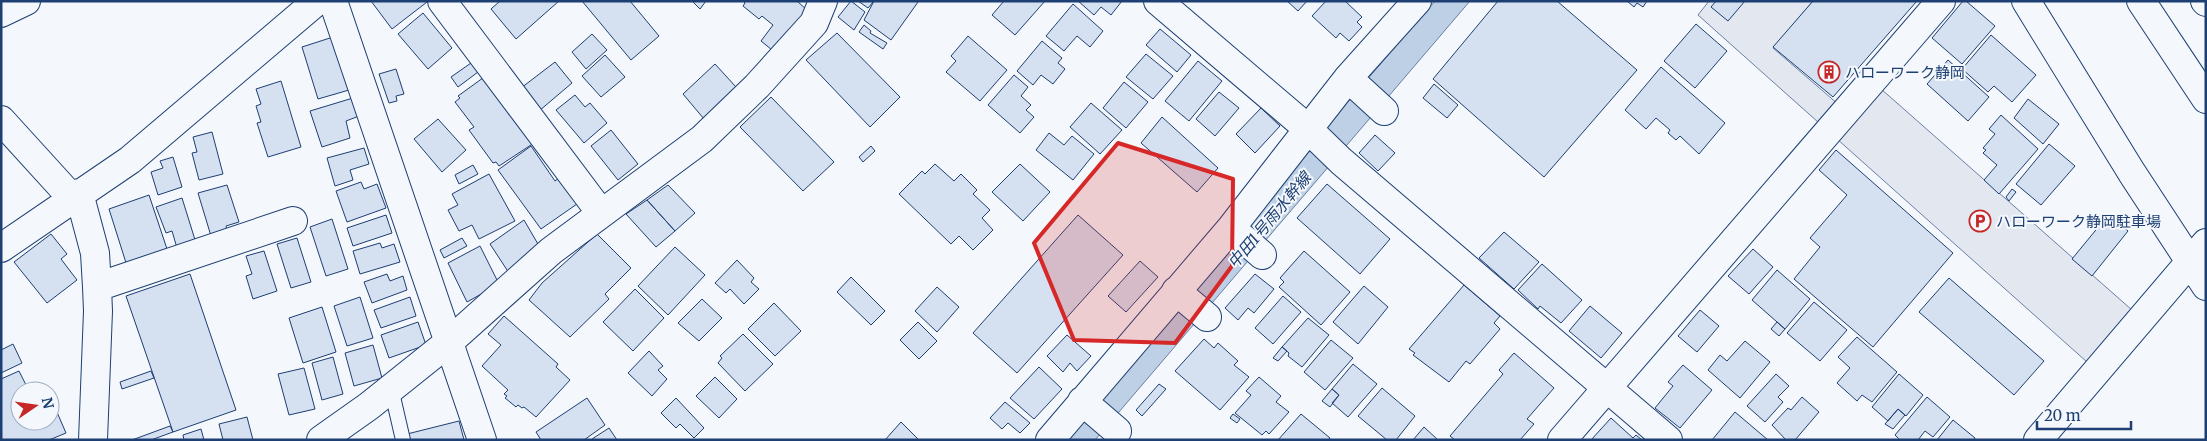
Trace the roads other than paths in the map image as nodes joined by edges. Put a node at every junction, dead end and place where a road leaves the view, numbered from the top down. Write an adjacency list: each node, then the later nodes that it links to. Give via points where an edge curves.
1 (26, 1): 11 (main road)
2 (316, 1): 17 (main road, via 130,160)
3 (333, 1): 28 (main road)
4 (442, 1): 18 (main road)
5 (823, 1): 18 (main road, via 814,23 757,86 709,132)
6 (1158, 1): 16 (main road)
7 (1417, 1): 12 (main road)
8 (1941, 1): 29 (main road)
9 (2026, 1): 22 (main road)
10 (2141, 1): 13 (main road)
11 (1, 13)
12 (1355, 85): 14 (main road); 16 (main road)
13 (2206, 99)
14 (1384, 111)
15 (1, 120): 17 (main road)
16 (1313, 134): 20 (main road); 29 (main road)
17 (76, 196): 21 (main road); 24 (main road, via 95,253)
18 (601, 213): 28 (main road, via 551,251)
19 (293, 221): 24 (main road)
20 (1236, 233): 23 (main road); 26 (main road)
21 (1, 248)
22 (2197, 253): 25 (main road); 40 (main road)
23 (1262, 255)
24 (97, 286): 33 (main road)
25 (2206, 286)
26 (1181, 295): 27 (main road); 31 (main road)
27 (1207, 317)
28 (449, 342): 30 (main road); 36 (main road)
29 (1607, 387): 38 (main road); 39 (main road)
30 (391, 388): 34 (main road); 35 (lane)
31 (1088, 406): 32 (main road); 37 (main road)
32 (1117, 431)
33 (93, 440)
34 (321, 440)
35 (403, 440)
36 (482, 440)
37 (1050, 440)
38 (1562, 440)
39 (1668, 440)
40 (2038, 440)

